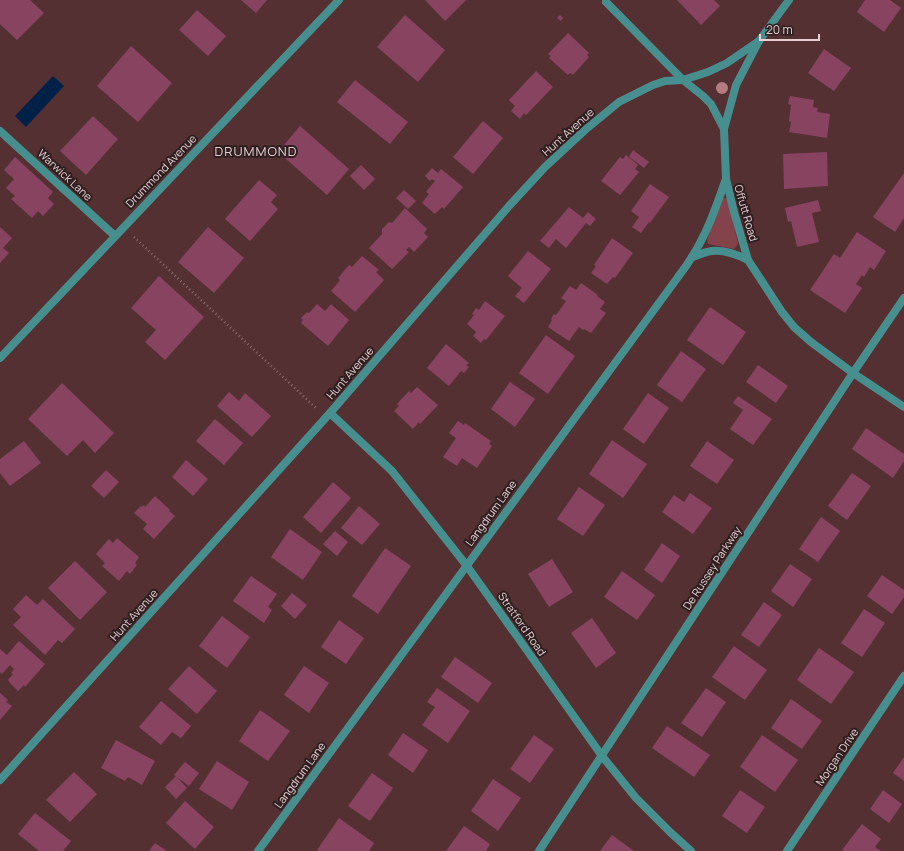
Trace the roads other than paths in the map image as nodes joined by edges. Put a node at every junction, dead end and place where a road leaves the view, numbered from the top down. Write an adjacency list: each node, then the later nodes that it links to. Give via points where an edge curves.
1 (339, 0): 9 (street, Drummond Avenue)
2 (789, 0): 4 (street)
3 (606, 2): 5 (street, Offutt Road)
4 (759, 41): 5 (street, Hunt Avenue, via 727,63); 6 (street, via 736,85)
5 (683, 80): 6 (street, Offutt Road, via 711,104); 16 (street, Hunt Avenue, via 653,85 620,102 551,162 509,206)
6 (724, 129): 8 (street, Offutt Road)
7 (0, 131): 9 (street, Warwick Lane)
8 (726, 179): 10 (street, Langdrum Lane, via 704,236); 11 (street, Offutt Road)
9 (115, 236): 13 (street, Drummond Avenue)
10 (692, 257): 11 (street, via 708,251 724,251); 17 (street, Langdrum Lane)
11 (748, 260): 14 (street, Offutt Road, via 794,326)
12 (904, 298): 14 (street, De Russey Parkway)
13 (0, 358)
14 (853, 373): 15 (street, Offutt Road); 19 (street, De Russey Parkway)
15 (904, 407)
16 (328, 415): 17 (street, Stratford Road, via 392,471); 20 (street, Hunt Avenue)
17 (466, 566): 19 (street, Stratford Road); 21 (street, Langdrum Lane)
18 (904, 676): 24 (street, Morgan Drive)
19 (602, 756): 22 (street, De Russey Parkway); 23 (street, Stratford Road, via 636,798)
20 (0, 780)
21 (258, 851)
22 (539, 851)
23 (691, 851)
24 (787, 851)

